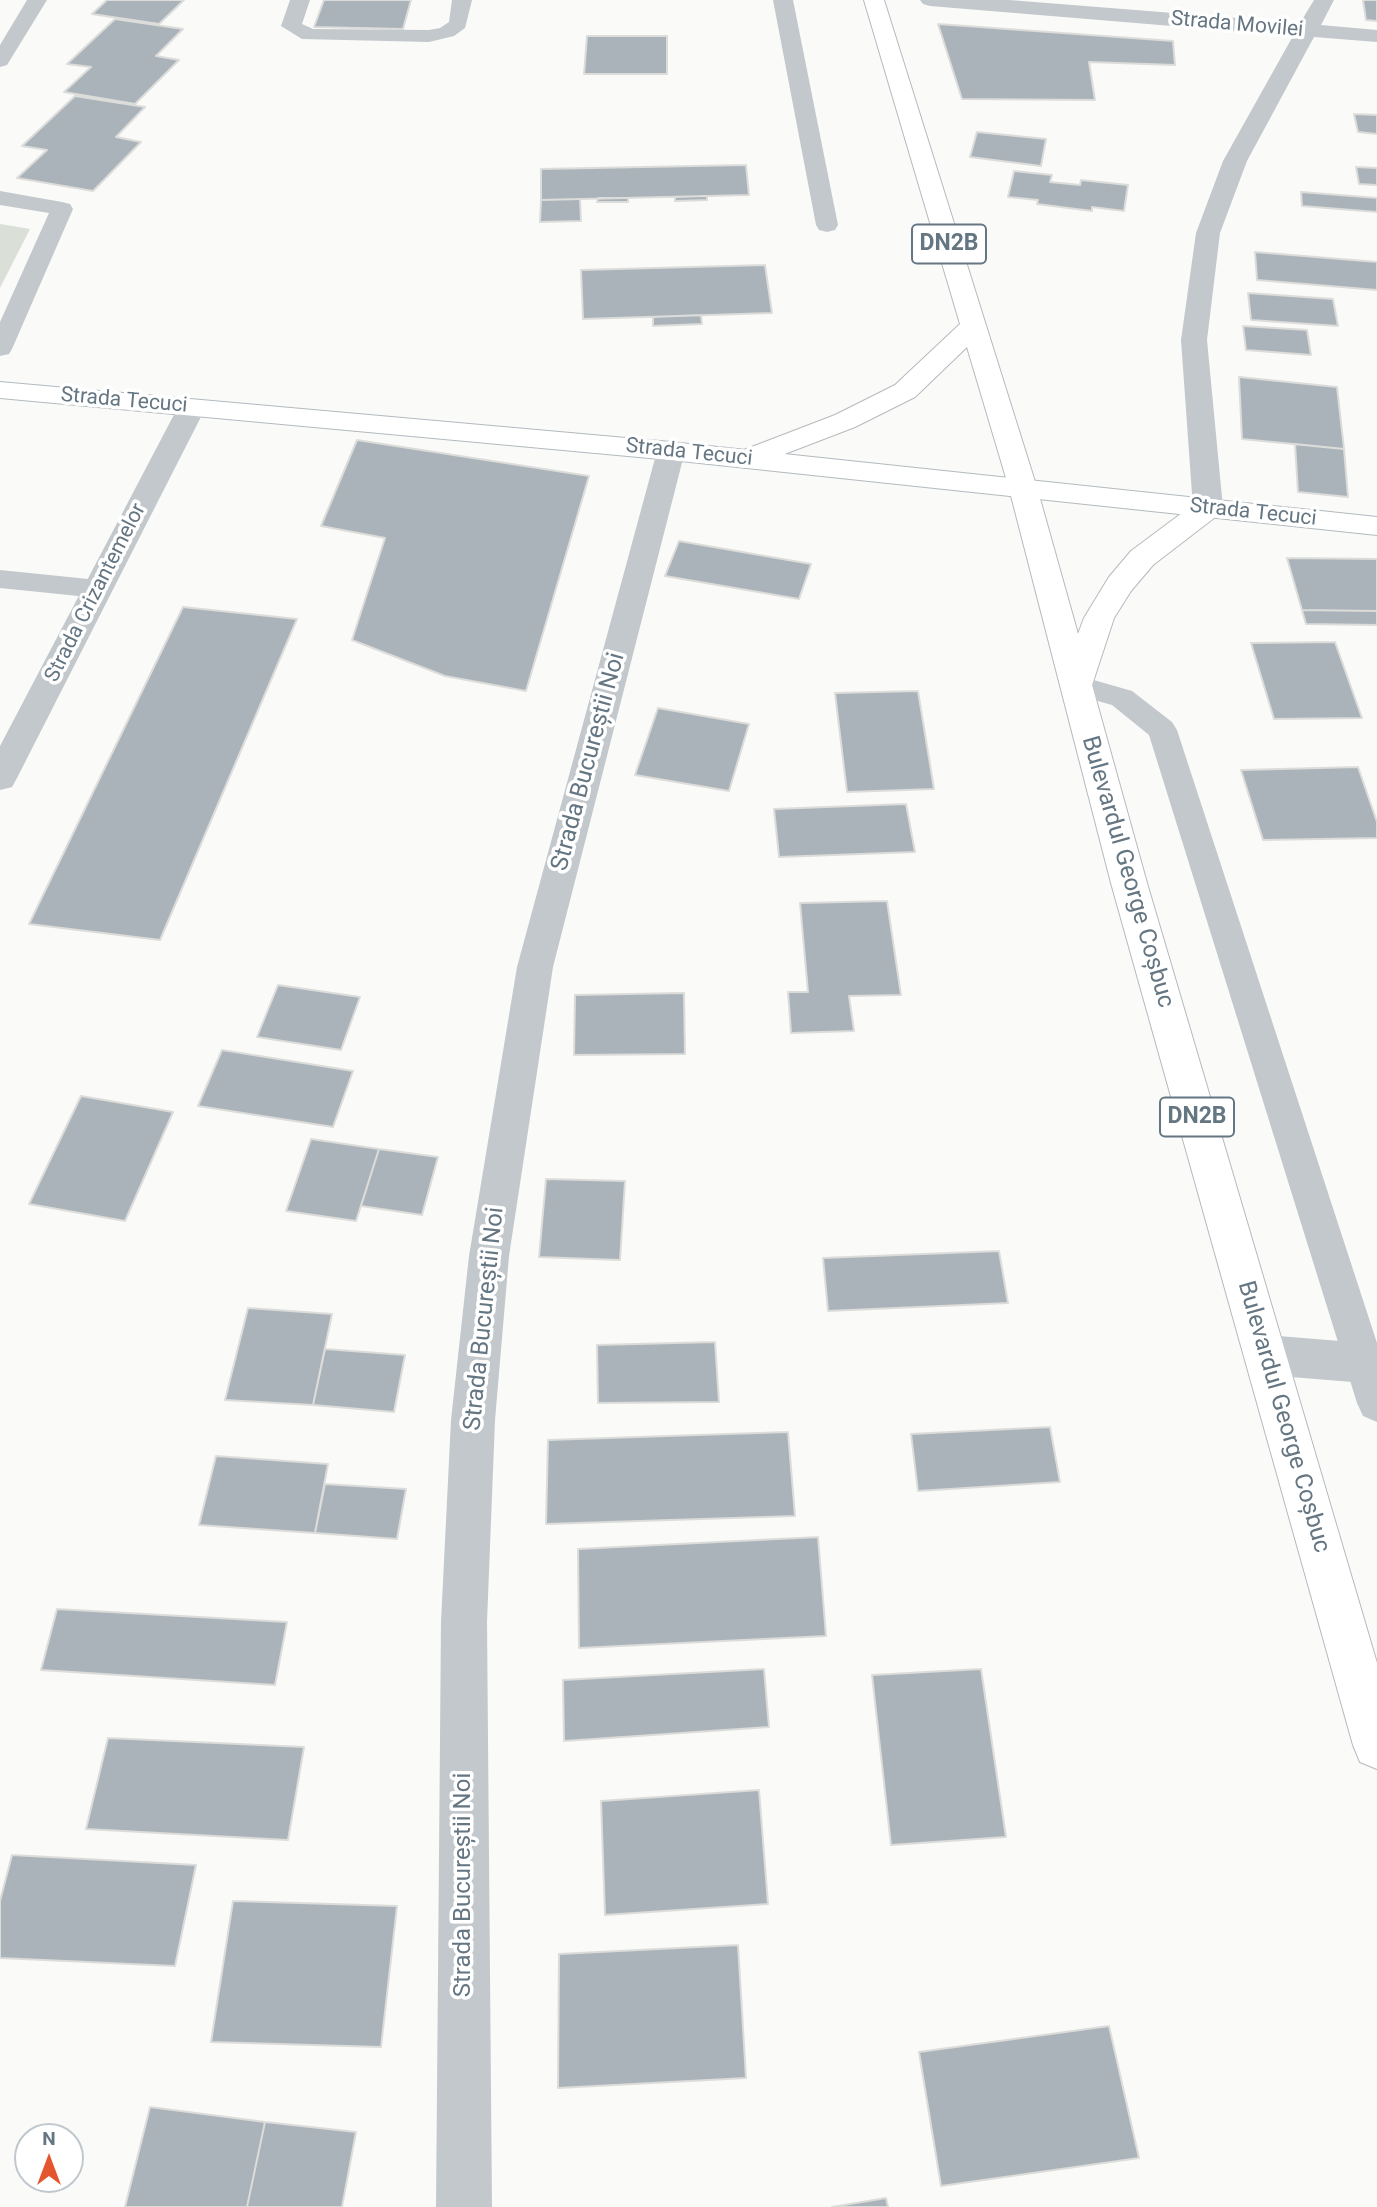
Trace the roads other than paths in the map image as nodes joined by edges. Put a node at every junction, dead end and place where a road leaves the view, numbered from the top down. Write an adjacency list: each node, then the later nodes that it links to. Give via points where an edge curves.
1 (37, 0): 10 (lane)
2 (300, 0): 3 (lane, via 291,26 309,34 429,36 458,24)
3 (462, 0)
4 (783, 0): 12 (lane)
5 (874, 0): 13 (main road, Bulevardul George Coșbuc / DN2B)
6 (930, 0): 8 (street, Strada Movilei)
7 (1324, 0): 8 (street)
8 (1305, 30): 9 (street, Strada Movilei); 20 (street, via 1235,161 1208,233 1194,340)
9 (1377, 36)
10 (0, 61)
11 (0, 198): 14 (lane, via 62,209)
12 (827, 225)
13 (972, 327): 18 (main road, via 905,391 845,421); 19 (main road, Bulevardul George Coșbuc / DN2B)
14 (0, 349)
15 (0, 390): 16 (main road, Strada Tecuci)
16 (192, 407): 17 (main road, Strada Tecuci); 23 (street, Strada Crizantemelor)
17 (671, 451): 18 (main road, Strada Tecuci); 30 (street, Strada Bucureștii Noi, via 534,967 489,1256 473,1420 464,1622)
18 (746, 459): 19 (main road, Strada Tecuci)
19 (1023, 488): 20 (main road, Strada Tecuci); 24 (main road, Bulevardul George Coșbuc / DN2B)
20 (1208, 508): 21 (main road, Strada Tecuci); 24 (main road, via 1142,558 1120,584 1099,618)
21 (1377, 526)
22 (0, 579): 23 (lane)
23 (98, 589): 25 (street, Strada Crizantemelor)
24 (1076, 684): 26 (main road, Bulevardul George Coșbuc / DN2B); 27 (lane, via 1122,698 1161,730)
25 (0, 778)
26 (1266, 1355): 27 (street); 29 (main road, Bulevardul George Coșbuc / DN2B)
27 (1371, 1363): 28 (lane)
28 (1377, 1404)
29 (1377, 1745)
30 (464, 2207)

